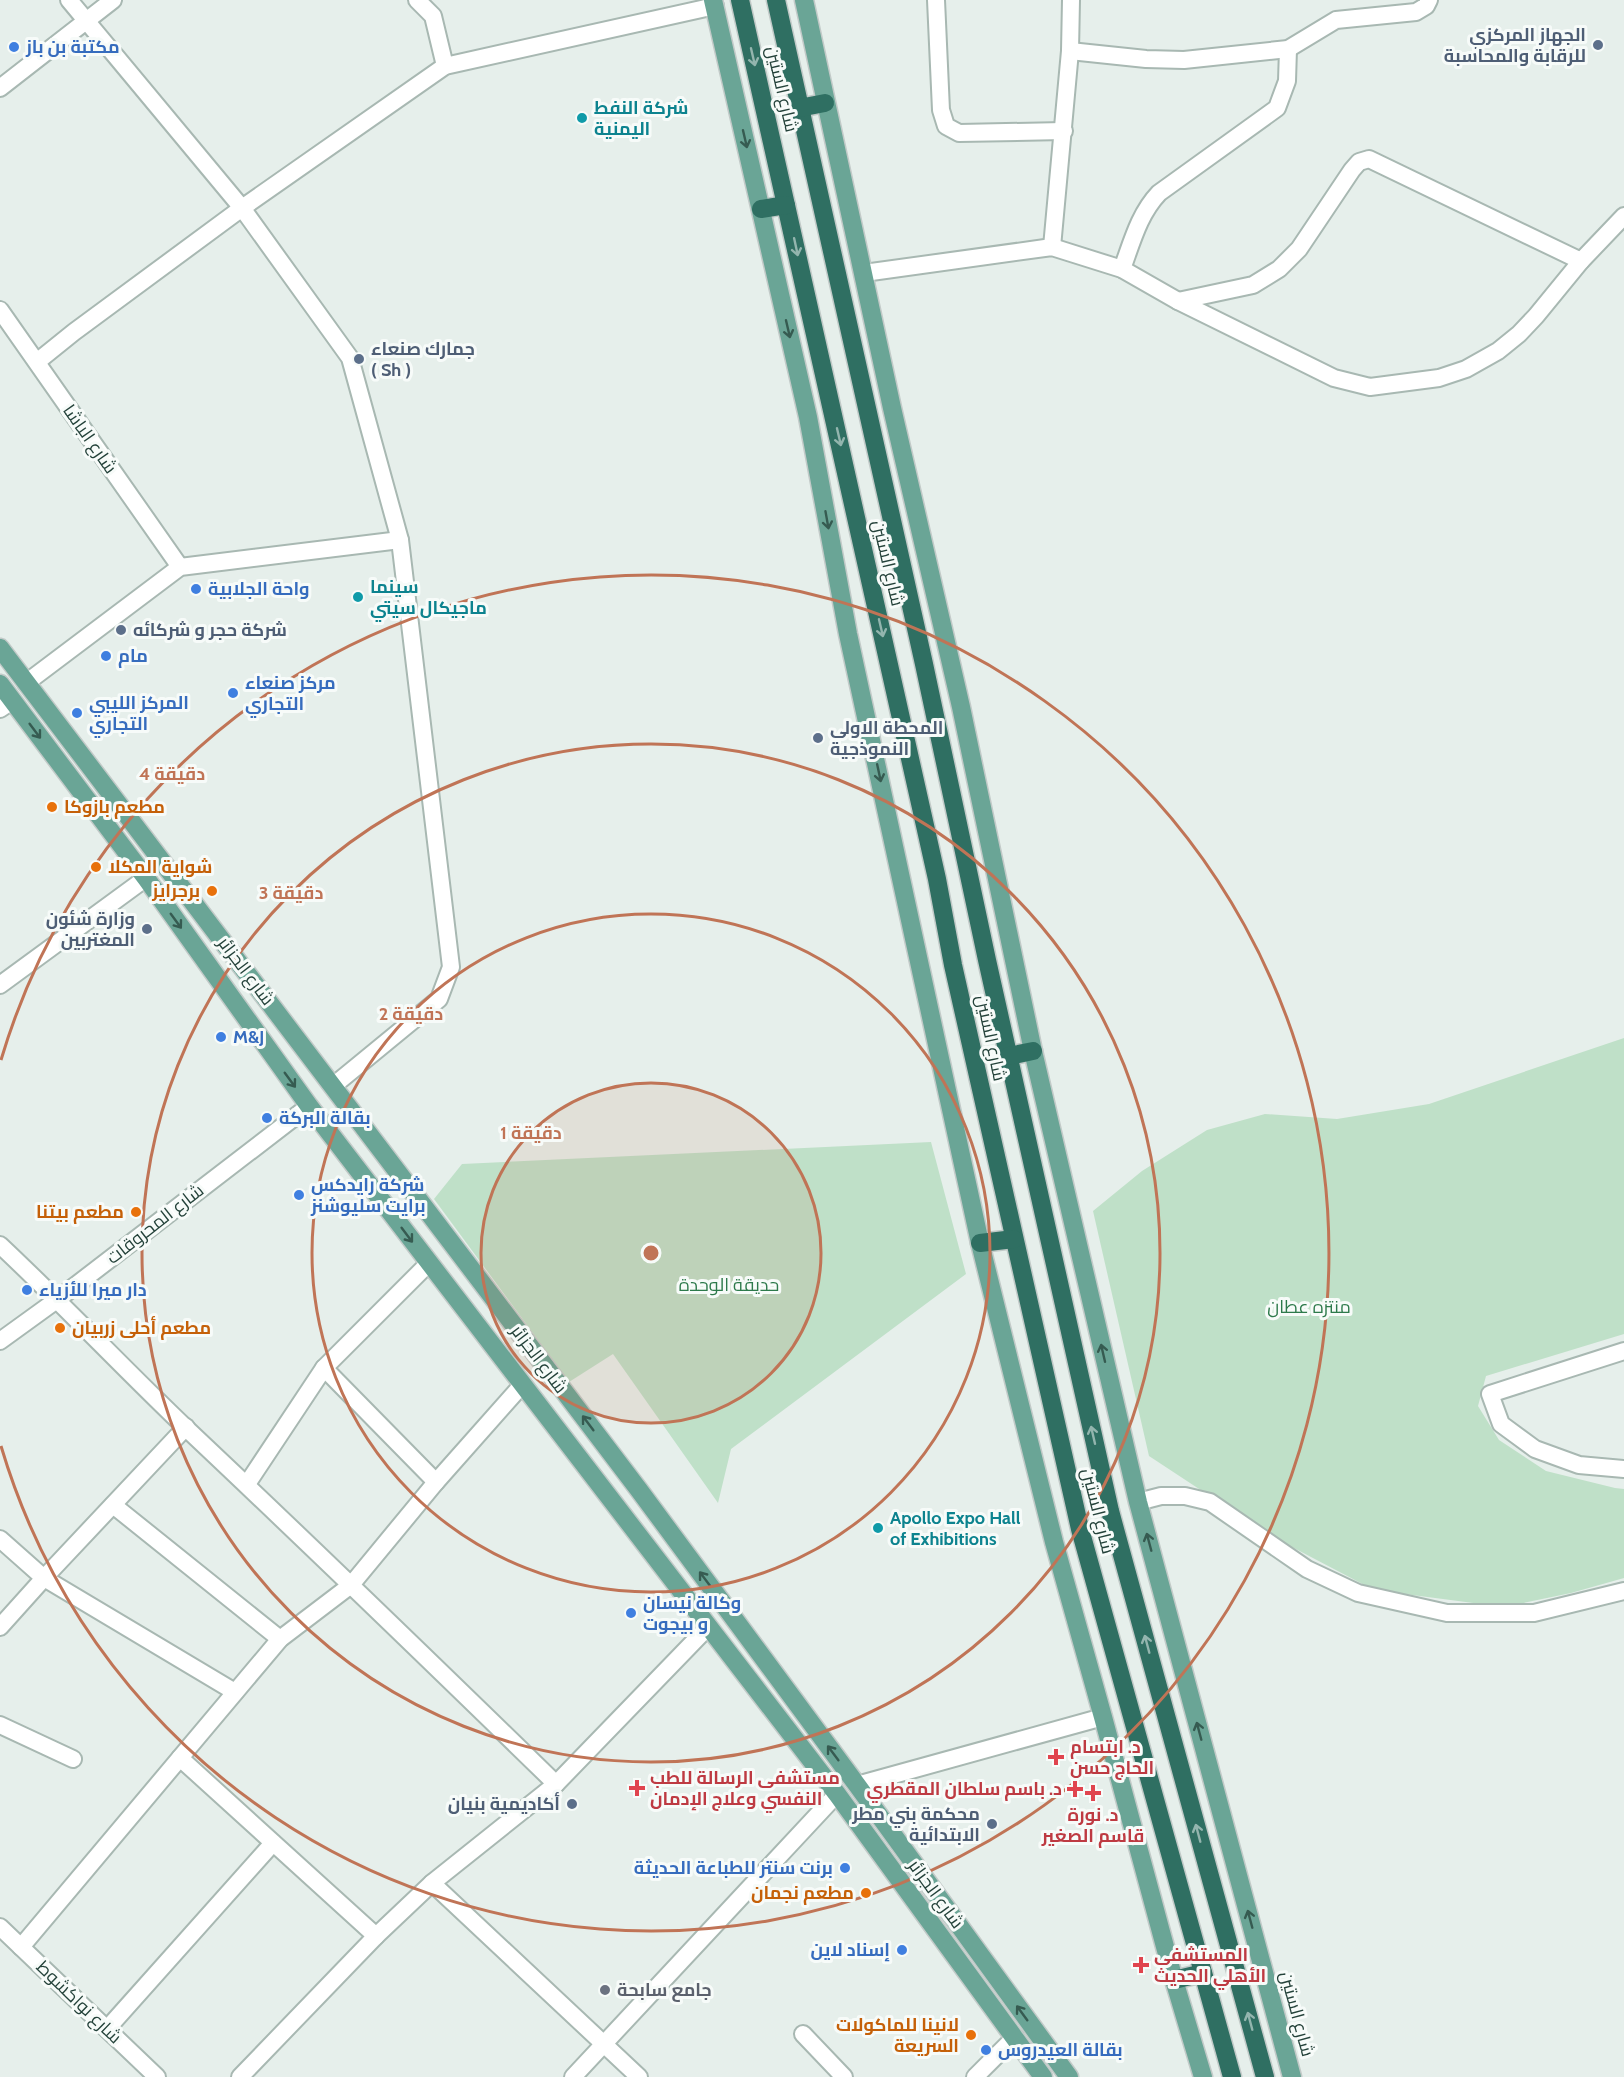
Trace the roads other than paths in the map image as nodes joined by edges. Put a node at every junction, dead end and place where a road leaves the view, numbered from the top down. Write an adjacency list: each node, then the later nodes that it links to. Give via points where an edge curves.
1 (69, 0): 11 (street)
2 (113, 0): 11 (street)
3 (417, 0): 14 (street, via 433,16)
4 (740, 0): 19 (highway, شارع الستين, one-way to 19)
5 (777, 0): 17 (highway, شارع الستين)
6 (804, 0): 16 (main road, شارع الستين)
7 (936, 0): 18 (street, via 941,110 946,126 959,133)
8 (1071, 0): 13 (street)
9 (1429, 0): 12 (street, via 1416,12 1336,20)
10 (714, 3): 14 (street); 21 (main road, one-way to 21)
11 (86, 21): 15 (street); 20 (street)
12 (1288, 49): 13 (street, via 1184,60); 25 (street, via 1287,81 1277,108 1159,193 1144,212)
13 (1070, 51): 18 (street)
14 (445, 66): 20 (street)
15 (0, 88)
16 (825, 103): 17 (highway); 26 (main road, شارع الستين)
17 (799, 108): 36 (highway, شارع الستين)
18 (1064, 131): 23 (street)
19 (786, 205): 21 (highway); 38 (highway, شارع الستين, one-way to 38)
20 (242, 208): 29 (street); 30 (street, via 350,358)
21 (761, 209): 45 (main road, one-way to 45)
22 (1624, 216): 24 (street)
23 (1052, 247): 25 (street); 26 (street)
24 (1581, 261): 27 (street, via 1530,322 1498,351 1466,369 1439,378 1370,387 1334,378); 27 (street, via 1369,159 1352,170 1299,249 1279,269 1253,285)
25 (1122, 269): 27 (street)
26 (864, 273): 40 (main road, شارع الستين)
27 (1178, 302)
28 (0, 310): 29 (street, شارع الباشا)
29 (38, 362): 31 (street, شارع الباشا)
30 (400, 540): 31 (street); 42 (street, via 451,968 439,999)
31 (180, 567): 33 (street)
32 (0, 648): 33 (main road, شارع الجزائر)
33 (26, 683): 35 (main road); 42 (main road, شارع الجزائر)
34 (0, 684): 35 (main road, شارع الجزائر)
35 (6, 705): 37 (main road, شارع الجزائر, one-way to 37)
36 (969, 876): 38 (highway); 41 (highway, شارع الستين)
37 (146, 878): 39 (street); 43 (main road, شارع الجزائر, one-way to 43)
38 (937, 879): 44 (highway, شارع الستين)
39 (0, 985)
40 (1033, 1051): 41 (highway); 58 (main road, شارع الستين, one-way to 40)
41 (1009, 1056): 97 (highway, شارع الستين, one-way to 41, via 1110,1511)
42 (333, 1086): 43 (main road); 57 (main road, شارع الجزائر, one-way to 42)
43 (309, 1106): 47 (main road, شارع الجزائر, one-way to 47); 48 (street, شارع المحروقات)
44 (1014, 1239): 45 (highway); 81 (highway, شارع الستين, via 1080,1529)
45 (980, 1243): 69 (main road, via 1054,1542)
46 (0, 1245): 48 (street)
47 (429, 1263): 51 (street); 52 (main road, شارع الجزائر)
48 (58, 1299): 49 (street, شارع المحروقات); 53 (street)
49 (0, 1341)
50 (1624, 1351): 54 (street, via 1490,1394 1501,1424 1535,1449 1579,1465)
51 (324, 1368): 55 (street); 56 (street)
52 (522, 1385): 55 (street); 60 (main road, شارع الجزائر)
53 (186, 1427): 56 (street); 59 (street)
54 (1624, 1469)
55 (436, 1482): 63 (street)
56 (247, 1484): 63 (street)
57 (639, 1490): 60 (main road); 74 (main road, شارع الجزائر, one-way to 57)
58 (1138, 1502): 64 (street, via 1161,1496 1210,1502 1317,1574 1358,1593 1447,1613 1534,1613); 98 (main road, شارع الستين, one-way to 58)
59 (113, 1505): 62 (street); 67 (street)
60 (616, 1507): 65 (main road, شارع الجزائر)
61 (0, 1539): 62 (street)
62 (44, 1578): 66 (street); 68 (street)
63 (351, 1585): 67 (street); 73 (street)
64 (1624, 1591)
65 (708, 1626): 73 (street); 75 (main road, شارع الجزائر)
66 (0, 1627)
67 (280, 1639): 68 (street)
68 (235, 1692): 71 (street)
69 (1103, 1717): 74 (street); 82 (main road)
70 (0, 1725): 72 (street)
71 (180, 1758): 76 (street); 80 (street)
72 (73, 1759)
73 (556, 1784): 77 (street)
74 (857, 1785): 75 (main road); 94 (main road, شارع الجزائر, one-way to 74)
75 (837, 1794): 85 (main road, شارع الجزائر); 86 (street)
76 (273, 1843): 79 (street); 83 (street)
77 (432, 1883): 79 (street); 86 (street)
78 (0, 1928): 80 (street, شارع نواكشوط)
79 (376, 1936): 88 (street)
80 (21, 1947): 83 (street, شارع نواكشوط)
81 (1203, 1973): 82 (highway); 96 (highway, شارع الستين)
82 (1174, 1980): 95 (main road)
83 (107, 2029): 87 (street, شارع نواكشوط)
84 (803, 2034): 91 (street)
85 (1015, 2037): 92 (street); 93 (main road, شارع الجزائر)
86 (604, 2043): 89 (street); 90 (street)
87 (157, 2077)
88 (240, 2077)
89 (573, 2077)
90 (639, 2077)
91 (844, 2077)
92 (975, 2077)
93 (1043, 2077)
94 (1069, 2077)
95 (1203, 2077)
96 (1232, 2077)
97 (1266, 2077)
98 (1292, 2077)

